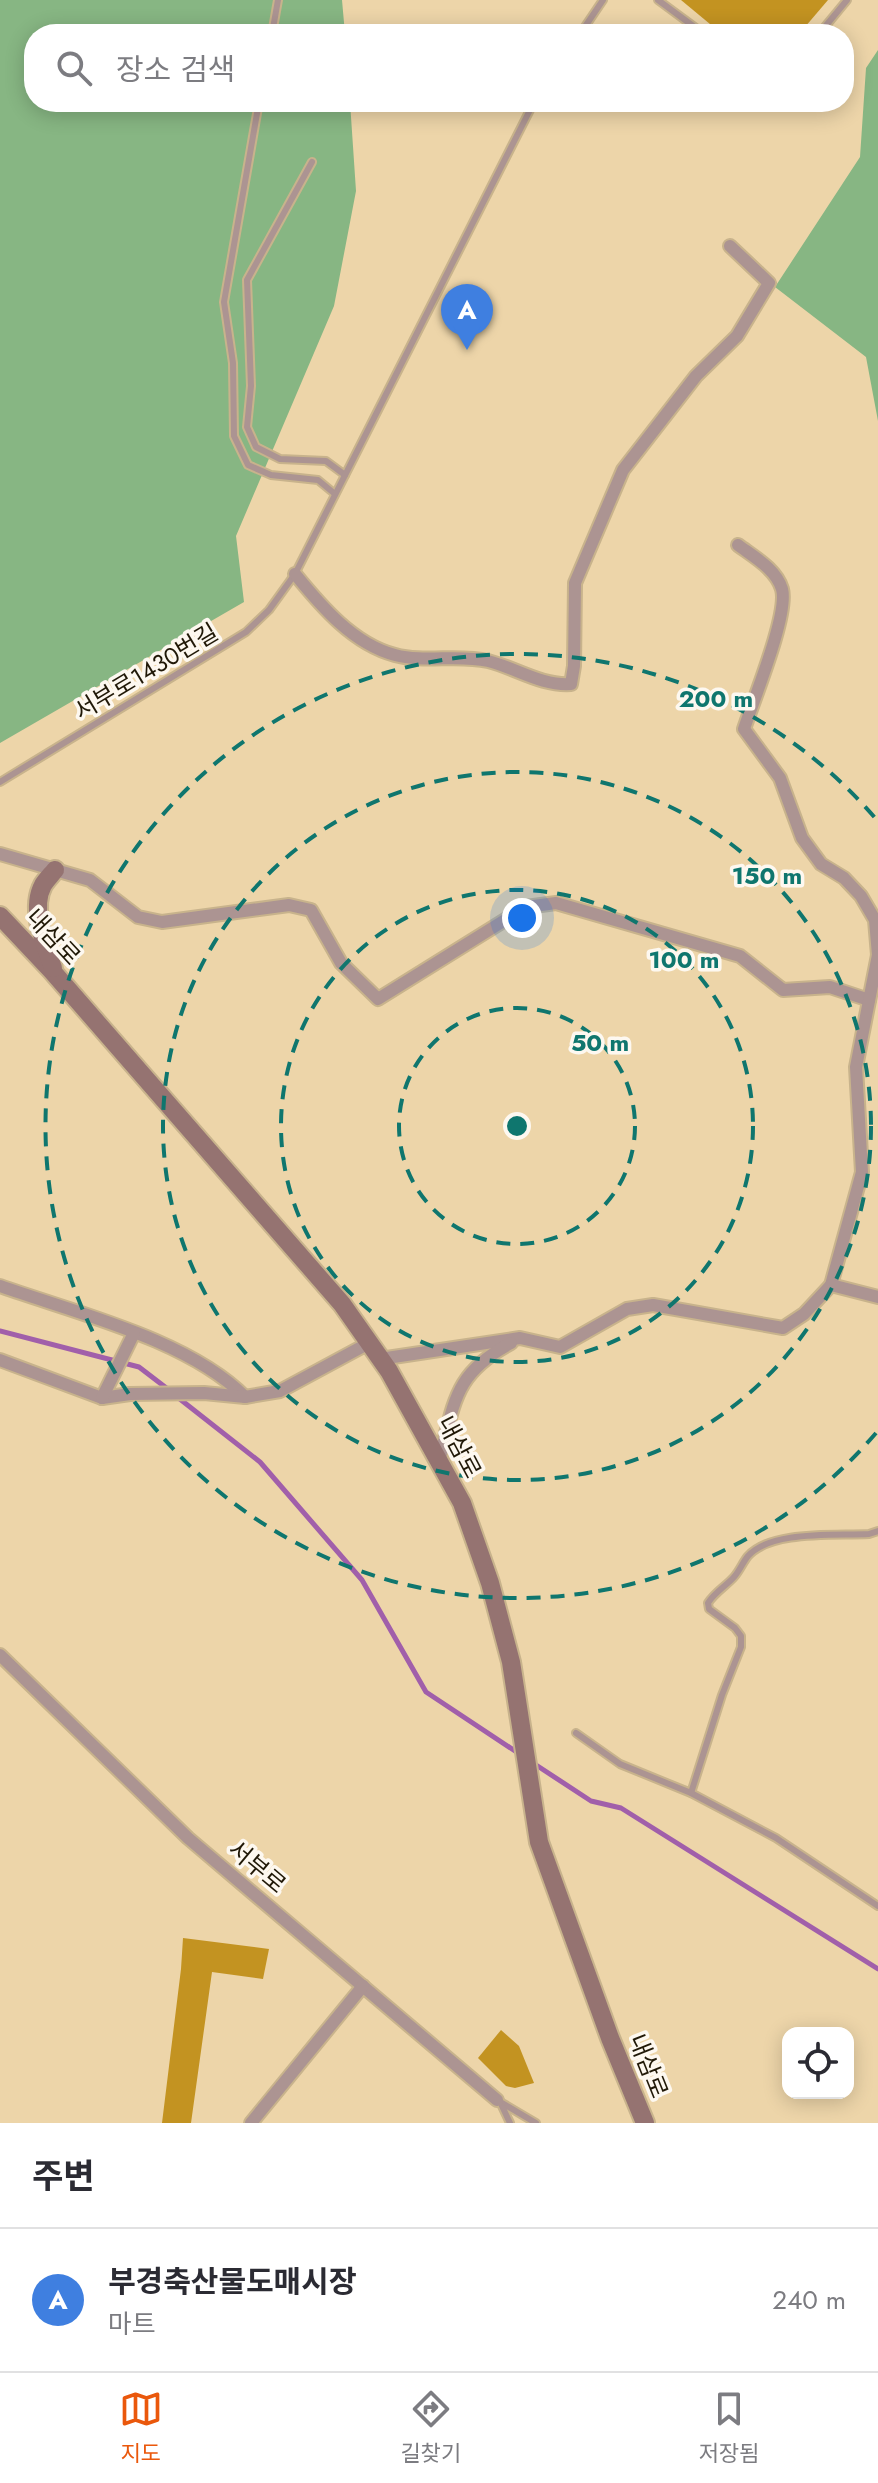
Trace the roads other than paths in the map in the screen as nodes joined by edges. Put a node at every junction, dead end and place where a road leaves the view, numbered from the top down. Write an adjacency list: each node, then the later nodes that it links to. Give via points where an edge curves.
1 (278, 0): 5 (lane)
2 (603, 0): 6 (lane)
3 (658, 0): 7 (lane)
4 (847, 0): 8 (lane)
5 (274, 24)
6 (587, 24)
7 (690, 24)
8 (827, 24)
9 (257, 112): 14 (lane, via 224,302 233,363 234,436 248,465 271,475 318,480)
10 (529, 112): 13 (lane, 서부로1430번길)
11 (312, 162): 13 (lane, via 247,280 247,427 256,447 280,459 326,461)
12 (730, 246): 16 (street, via 769,283 737,336 696,376 623,470 575,583 571,684 555,685 486,661 395,655 367,643 325,610)
13 (345, 475): 14 (lane, 서부로1430번길)
14 (335, 494): 16 (lane, 서부로1430번길)
15 (738, 545): 21 (street, via 772,570 783,590 782,614 744,729 780,778 802,838 821,864 861,896 875,920)
16 (295, 574): 17 (lane, 서부로1430번길, via 246,632)
17 (0, 782)
18 (0, 854): 19 (street)
19 (55, 870): 22 (main road, via 39,900 41,933); 23 (street, via 90,880 138,917 162,922 289,905 311,910 341,963 378,999 526,907 556,903 740,956 783,990 830,987)
20 (0, 916): 22 (main road, 내삼로)
21 (878, 955): 23 (street)
22 (55, 974): 29 (main road, 내삼로, via 283,1234)
23 (869, 1000): 24 (street, via 856,1067 862,1172)
24 (831, 1285): 26 (street); 28 (street, via 783,1328 653,1305 627,1309 560,1347)
25 (0, 1286): 27 (street)
26 (878, 1297)
27 (134, 1333): 32 (street); 33 (street, via 191,1356)
28 (520, 1338): 30 (street); 34 (street, via 485,1357 459,1386)
29 (369, 1343): 30 (main road, 내삼로); 33 (street, via 280,1391)
30 (380, 1359): 34 (main road, 내삼로)
31 (0, 1360): 32 (street)
32 (104, 1393): 33 (street)
33 (245, 1397)
34 (439, 1461): 45 (main road, 내삼로, via 462,1503 511,1662 539,1842)
35 (878, 1531): 38 (lane, via 771,1542 749,1554 713,1594 709,1609 735,1628 741,1647)
36 (0, 1655): 40 (street, 서부로, via 188,1838)
37 (576, 1733): 38 (lane, via 620,1764)
38 (691, 1793): 39 (lane, via 776,1838)
39 (878, 1906)
40 (363, 1986): 41 (street, 서부로); 42 (street)
41 (497, 2100): 43 (lane); 44 (lane)
42 (251, 2123)
43 (510, 2123)
44 (536, 2123)
45 (645, 2123)

